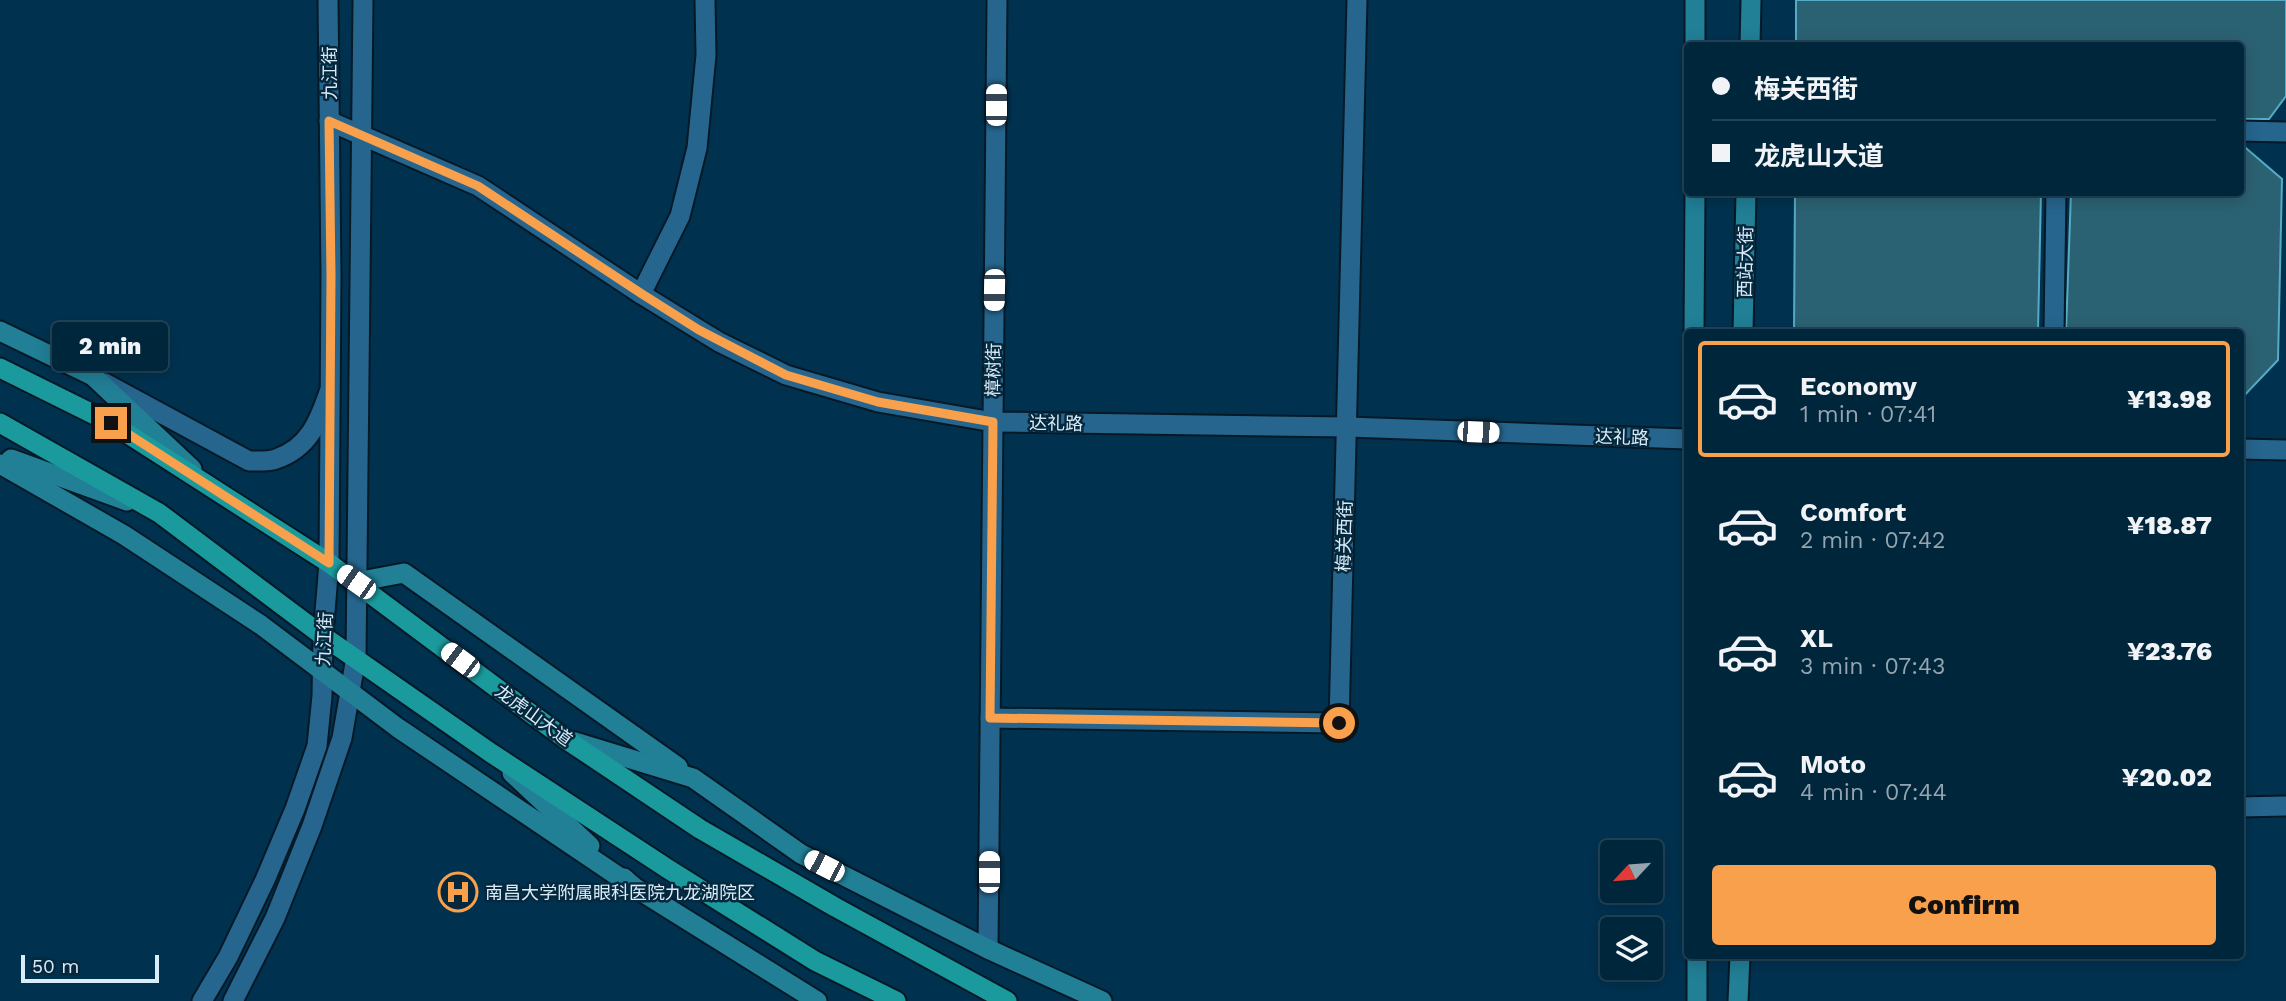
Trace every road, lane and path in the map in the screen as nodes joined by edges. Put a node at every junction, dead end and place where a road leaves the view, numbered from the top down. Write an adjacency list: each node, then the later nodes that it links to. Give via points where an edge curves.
1 (328, 0): 10 (street, 九江街)
2 (363, 0): 13 (street, 九江街)
3 (705, 0): 17 (street, via 706,55 697,148 680,216)
4 (997, 0): 25 (street, 樟树街)
5 (1357, 0): 27 (street, 梅关西街)
6 (1695, 0): 8 (main road)
7 (1752, 0): 9 (main road)
8 (1695, 42)
9 (1750, 42)
10 (329, 121): 13 (street, 达礼路); 24 (street, 九江街)
11 (2244, 131): 12 (street)
12 (2286, 132)
13 (360, 136): 17 (street, 达礼路, via 478,186); 36 (street, 九江街)
14 (1695, 196): 18 (main road)
15 (1746, 196): 19 (main road, 西站大街)
16 (2056, 196): 20 (street)
17 (642, 294): 25 (street, 达礼路, via 719,342 786,375 878,402)
18 (1695, 329)
19 (1743, 329)
20 (2054, 329)
21 (0, 331): 23 (main road)
22 (0, 368): 33 (main road, 龙虎山大道, via 111,423)
23 (93, 376): 24 (street, via 248,461 276,459 297,447 317,427); 33 (main road)
24 (331, 387): 35 (street, 九江街)
25 (993, 422): 27 (street, 达礼路); 41 (street, 樟树街)
26 (0, 423): 34 (main road)
27 (1348, 427): 28 (street, 达礼路); 41 (street, 梅关西街, via 1339,723)
28 (1684, 439)
29 (2244, 449): 30 (street)
30 (2286, 450)
31 (0, 456): 34 (main road)
32 (0, 464): 39 (main road, via 124,535)
33 (210, 487): 35 (main road, 龙虎山大道)
34 (159, 513): 37 (main road)
35 (329, 563): 36 (main road, 龙虎山大道); 37 (street, 九江街)
36 (356, 582): 38 (street, 九江街); 42 (main road, 龙虎山大道); 44 (main road, via 404,573)
37 (323, 636): 38 (main road); 39 (street, 九江街)
38 (356, 657): 40 (street, 九江街); 43 (main road)
39 (323, 671): 40 (main road); 52 (street, 九江街, via 317,746 295,809 228,957)
40 (350, 692): 47 (main road); 53 (street, 九江街, via 342,738 312,827 275,918)
41 (990, 718): 48 (street, 樟树街)
42 (564, 738): 44 (main road); 56 (main road, 龙虎山大道, via 711,835)
43 (491, 753): 47 (main road); 55 (main road, via 815,961)
44 (693, 778): 48 (main road, via 801,854)
45 (2286, 806): 46 (street)
46 (2244, 807)
47 (634, 887): 54 (main road)
48 (988, 949): 57 (main road)
49 (1697, 959): 58 (main road)
50 (1741, 959): 59 (main road)
51 (1741, 959): 60 (main road)
52 (202, 1001)
53 (233, 1001)
54 (817, 1001)
55 (896, 1001)
56 (1007, 1001)
57 (1102, 1001)
58 (1698, 1001)
59 (1738, 1001)
60 (1744, 1001)

